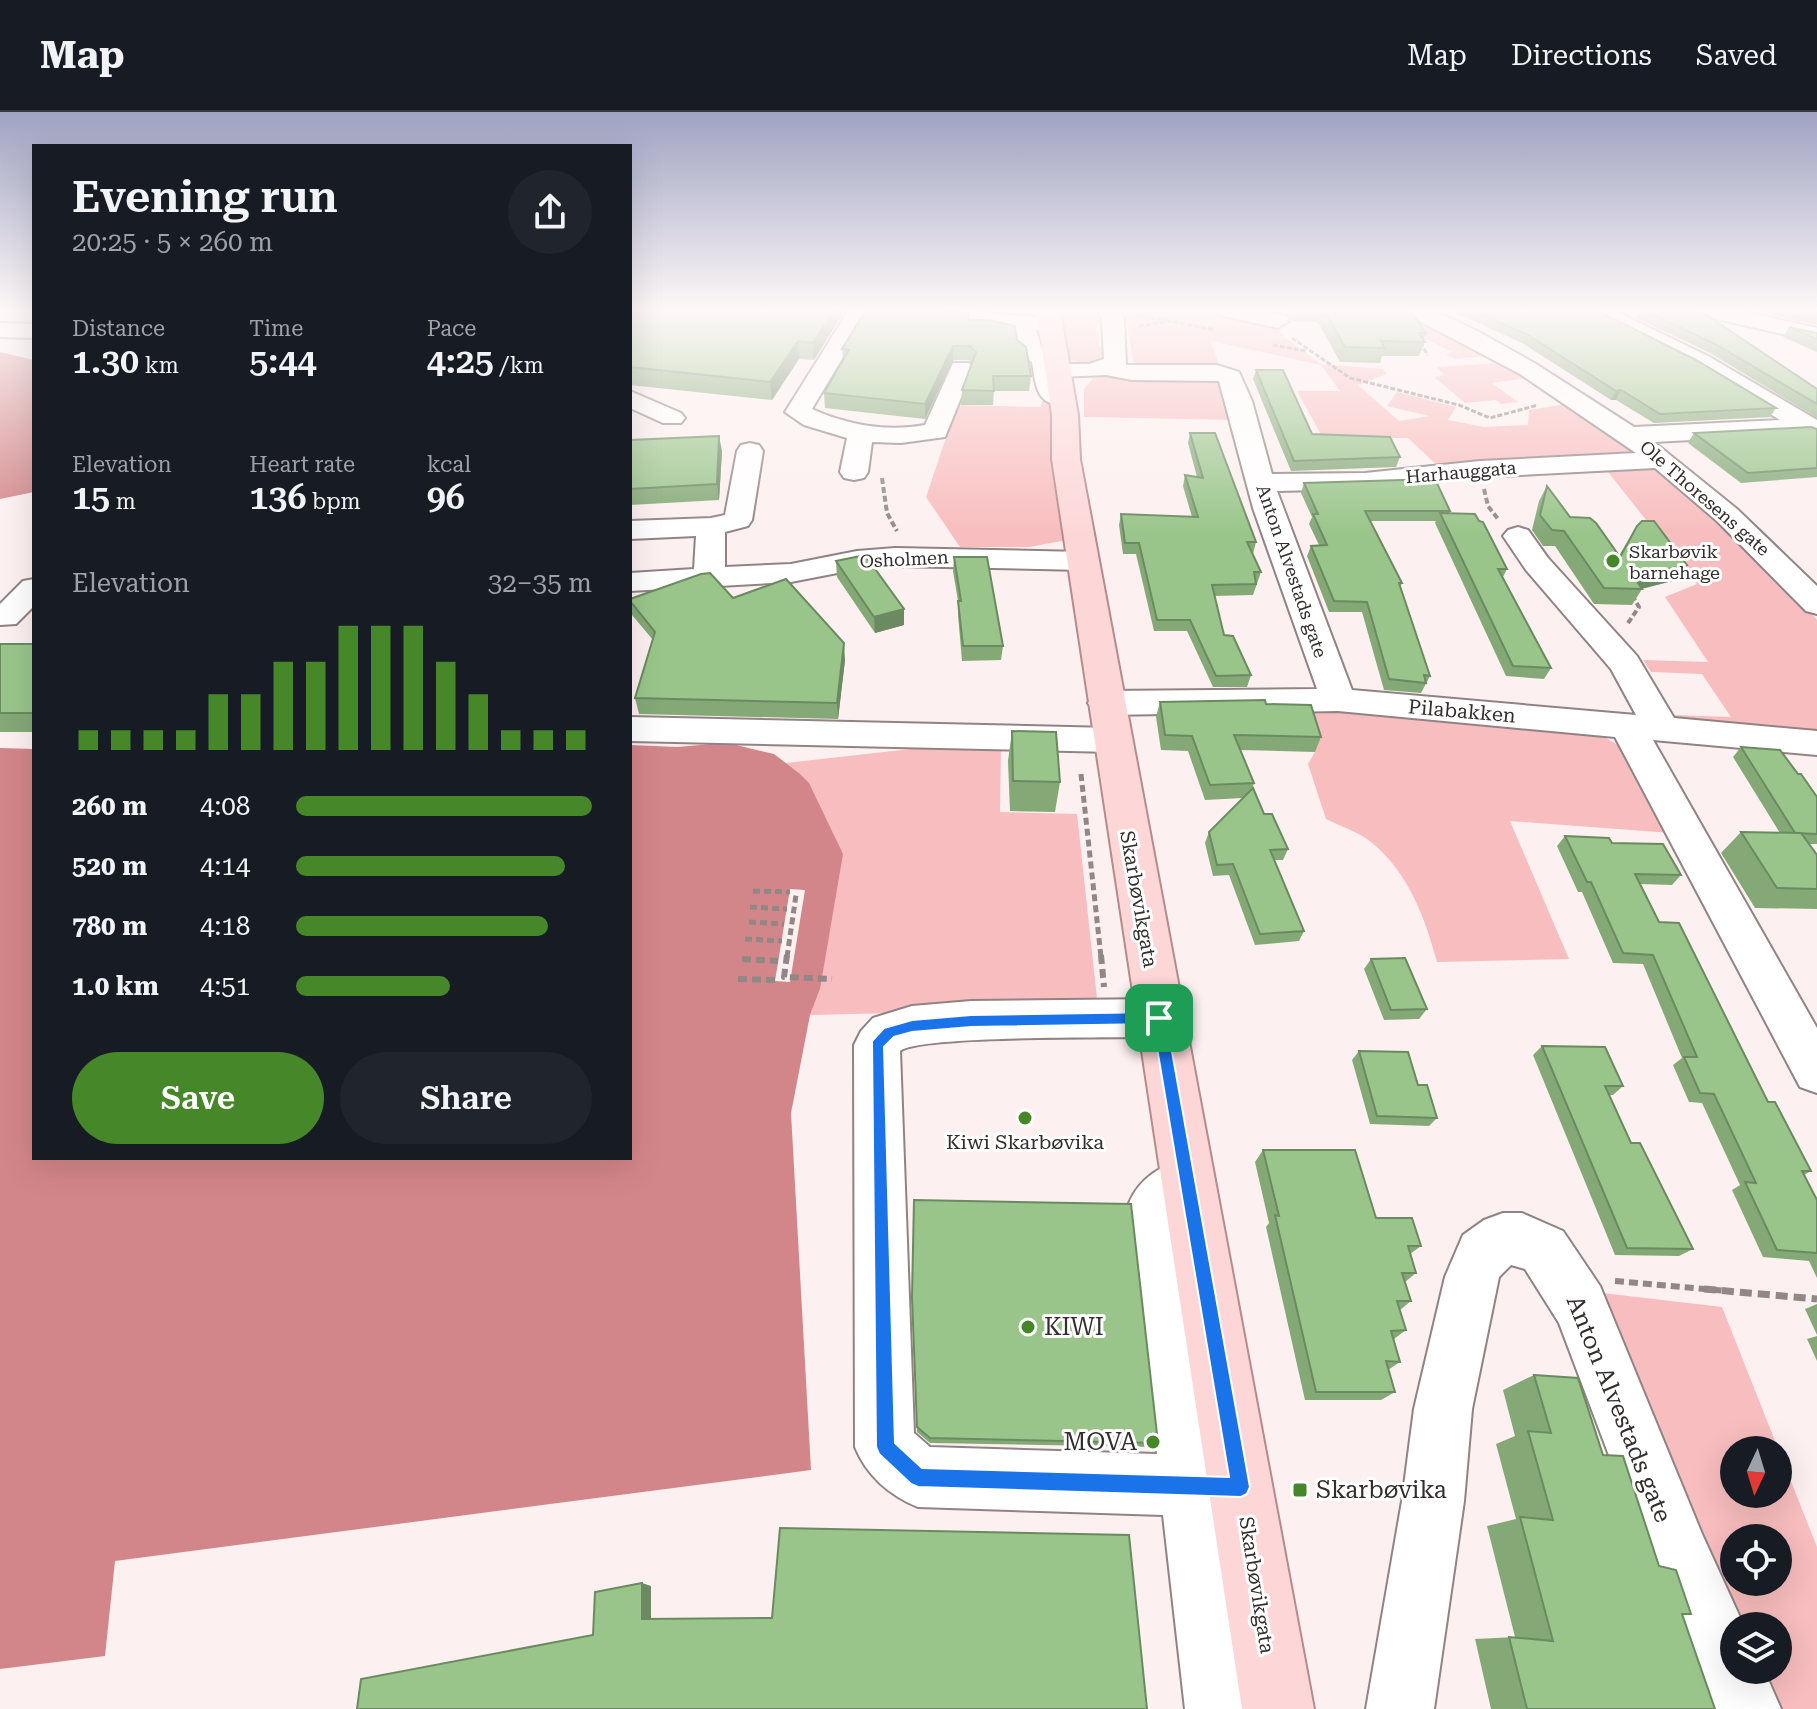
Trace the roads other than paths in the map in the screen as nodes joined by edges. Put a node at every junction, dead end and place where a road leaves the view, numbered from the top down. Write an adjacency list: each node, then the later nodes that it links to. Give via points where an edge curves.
1 (1060, 384): 4 (street, via 1049,393); 20 (main road, Skarbøvikgata)
2 (815, 385): 11 (street, via 798,412 823,425)
3 (954, 385): 11 (street, via 936,431 909,438)
4 (1048, 385)
5 (1234, 385): 16 (street, Anton Alvestads gate)
6 (1555, 385): 12 (street, Ole Thoresens gate)
7 (1740, 385): 10 (street)
8 (632, 399): 9 (street)
9 (672, 418)
10 (1813, 428): 12 (street)
11 (861, 431): 15 (street)
12 (1633, 435): 14 (street, Ole Thoresens gate)
13 (750, 451): 17 (street, via 738,520)
14 (1663, 460): 16 (street, Harhauggata); 26 (street, Ole Thoresens gate, via 1732,518)
15 (854, 472)
16 (1260, 483): 28 (street, Anton Alvestads gate)
17 (711, 527): 18 (street); 21 (street)
18 (632, 530)
19 (1518, 536): 30 (street, via 1625,664)
20 (1083, 561): 21 (street, Osholmen, via 857,560 824,569); 29 (main road, Skarbøvikgata)
21 (709, 578): 22 (street, Osholmen)
22 (673, 581): 23 (street, Osholmen); 25 (street)
23 (632, 582)
24 (32, 591): 27 (street)
25 (632, 595)
26 (1817, 604)
27 (13, 617)
28 (1338, 700): 29 (street, Pilabakken); 30 (street, Pilabakken)
29 (1109, 721): 31 (street, Pilabakken); 33 (main road, Skarbøvikgata)
30 (1645, 728): 32 (street, Pilabakken); 34 (street)
31 (632, 729)
32 (1817, 743)
33 (1159, 1018): 35 (main road, Skarbøvikgata); 36 (street, via 912,1026 889,1032 877,1045 885,1447 918,1477)
34 (1817, 1072)
35 (1188, 1180): 36 (street, via 1155,1203)
36 (1216, 1486): 37 (street); 38 (main road, Skarbøvikgata)
37 (1219, 1709)
38 (1278, 1709)
39 (1400, 1709): 40 (street, Anton Alvestads gate, via 1443,1409 1472,1277 1482,1254 1503,1239 1522,1239 1544,1250 1580,1306 1679,1556)
40 (1747, 1709)

